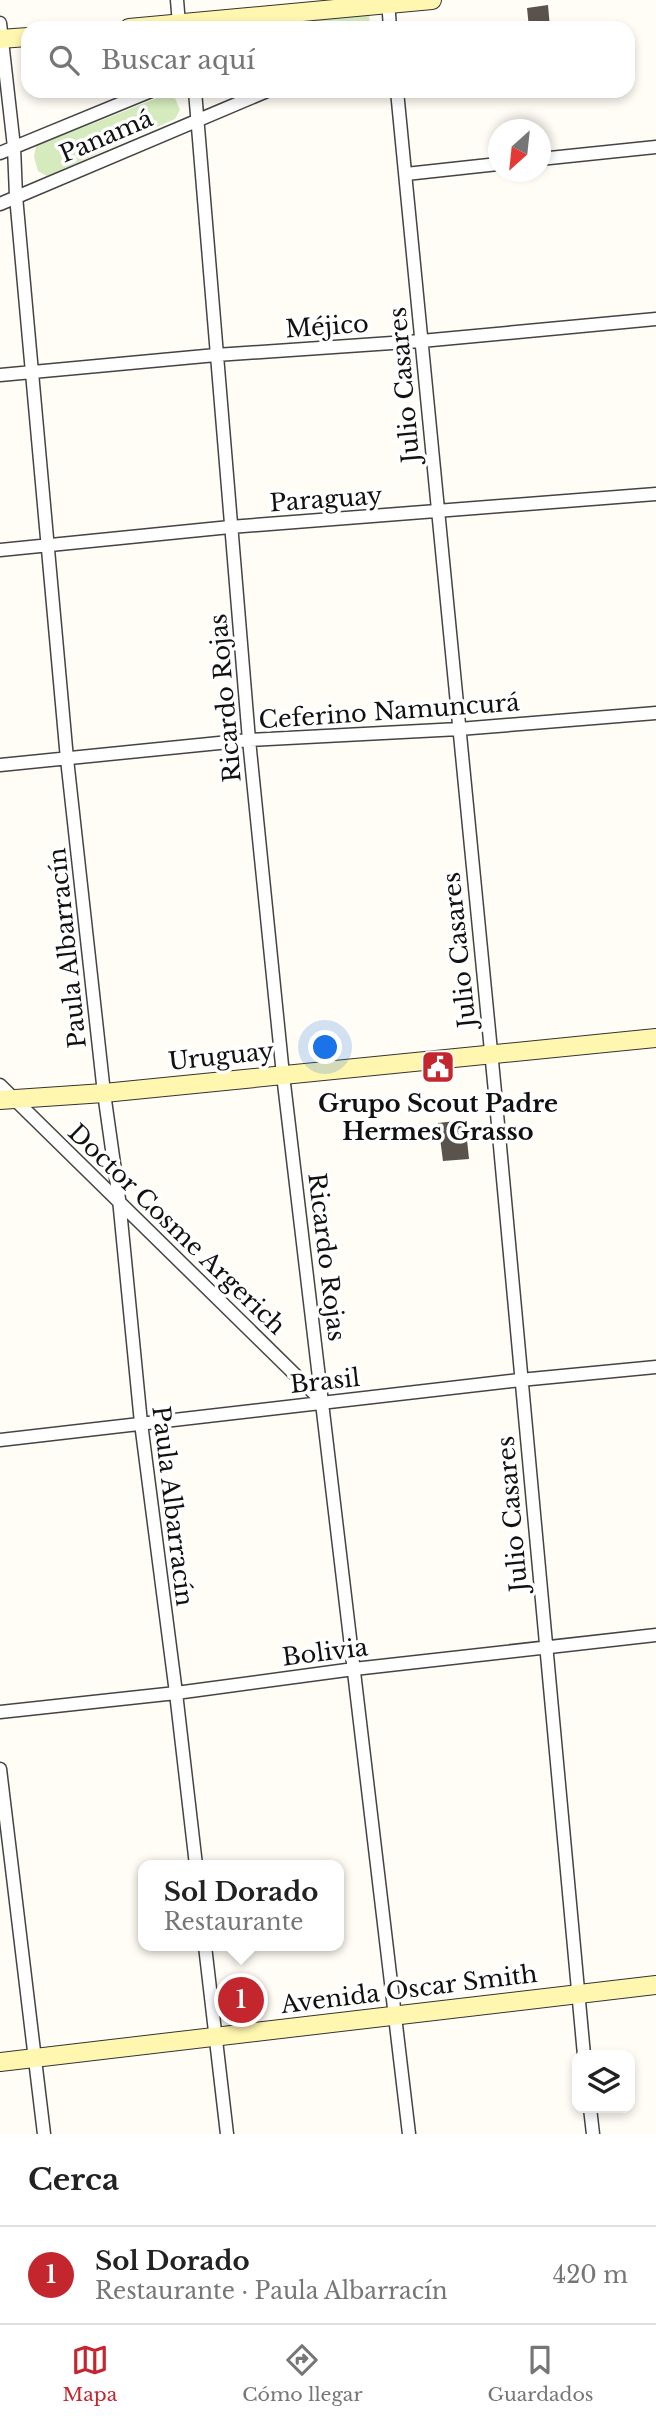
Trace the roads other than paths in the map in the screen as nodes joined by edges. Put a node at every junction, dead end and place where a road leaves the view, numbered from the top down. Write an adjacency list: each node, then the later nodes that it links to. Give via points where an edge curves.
1 (177, 0): 4 (street)
2 (432, 0): 3 (main road)
3 (388, 2): 5 (main road); 6 (street)
4 (185, 21)
5 (222, 21)
6 (389, 21)
7 (1, 34): 8 (main road); 14 (street, Paula Albarracín)
8 (21, 36)
9 (134, 98): 14 (street, Panamá)
10 (195, 98): 13 (street, Ricardo Rojas)
11 (250, 98): 13 (street, Panamá)
12 (398, 98): 19 (street, Julio Casares)
13 (197, 120): 20 (street, Panamá); 24 (street, Ricardo Rojas)
14 (14, 147): 16 (street, Panamá); 20 (street, Paula Albarracín)
15 (656, 147): 17 (street)
16 (0, 153)
17 (551, 158)
18 (488, 165): 19 (street)
19 (406, 174): 23 (street, Julio Casares)
20 (16, 196): 21 (street, Panamá); 25 (street, Paula Albarracín)
21 (0, 204)
22 (656, 319): 23 (street, Méjico)
23 (421, 341): 24 (street, Méjico); 28 (street, Julio Casares)
24 (215, 355): 25 (street, Méjico); 29 (street, Ricardo Rojas)
25 (34, 372): 26 (street, Méjico); 30 (street, Paula Albarracín)
26 (0, 375)
27 (656, 494): 28 (street, Paraguay)
28 (438, 512): 29 (street, Paraguay); 33 (street, Julio Casares)
29 (230, 527): 30 (street, Paraguay); 34 (street, Ricardo Rojas)
30 (47, 546): 31 (street, Paraguay); 35 (street, Paula Albarracín)
31 (0, 550)
32 (656, 713): 33 (street, Ceferino Namuncurá)
33 (459, 729): 34 (street, Ceferino Namuncurá); 38 (street, Julio Casares)
34 (249, 740): 35 (street, Ceferino Namuncurá); 39 (street, Ricardo Rojas)
35 (67, 759): 36 (street, Ceferino Namuncurá); 41 (street, Paula Albarracín)
36 (0, 765)
37 (656, 1038): 38 (main road, Uruguay)
38 (490, 1055): 39 (main road, Uruguay); 45 (street, Julio Casares)
39 (283, 1074): 41 (main road, Uruguay); 46 (street, Ricardo Rojas)
40 (0, 1085): 42 (street, Doctor Cosme Argerich)
41 (104, 1093): 42 (main road, Uruguay); 43 (street, Paula Albarracín)
42 (7, 1100): 43 (street, Doctor Cosme Argerich)
43 (118, 1199): 46 (street, Doctor Cosme Argerich); 47 (street, Paula Albarracín)
44 (656, 1367): 45 (street, Brasil)
45 (520, 1380): 46 (street, Brasil); 50 (street, Julio Casares)
46 (324, 1402): 47 (street, Brasil); 51 (street, Ricardo Rojas)
47 (141, 1423): 48 (street, Brasil); 52 (street, Paula Albarracín)
48 (0, 1440)
49 (656, 1635): 50 (street, Bolivia)
50 (546, 1648): 51 (street, Bolivia); 58 (street, Julio Casares)
51 (354, 1669): 52 (street, Bolivia); 59 (street, Ricardo Rojas)
52 (176, 1693): 53 (street, Bolivia); 55 (street, Paula Albarracín)
53 (0, 1712)
54 (0, 1769): 62 (street)
55 (195, 1860)
56 (206, 1951): 60 (street)
57 (656, 1985): 58 (main road, Avenida Oscar Smith)
58 (577, 1994): 59 (main road, Avenida Oscar Smith); 61 (street, Julio Casares)
59 (396, 2015): 60 (main road, Avenida Oscar Smith); 67 (street, Ricardo Rojas)
60 (215, 2036): 62 (main road, Avenida Oscar Smith); 66 (street)
61 (583, 2050)
62 (35, 2059): 63 (main road, Avenida Oscar Smith); 65 (street)
63 (0, 2062)
64 (591, 2113): 68 (street)
65 (44, 2134)
66 (227, 2134)
67 (409, 2134)
68 (593, 2134)

